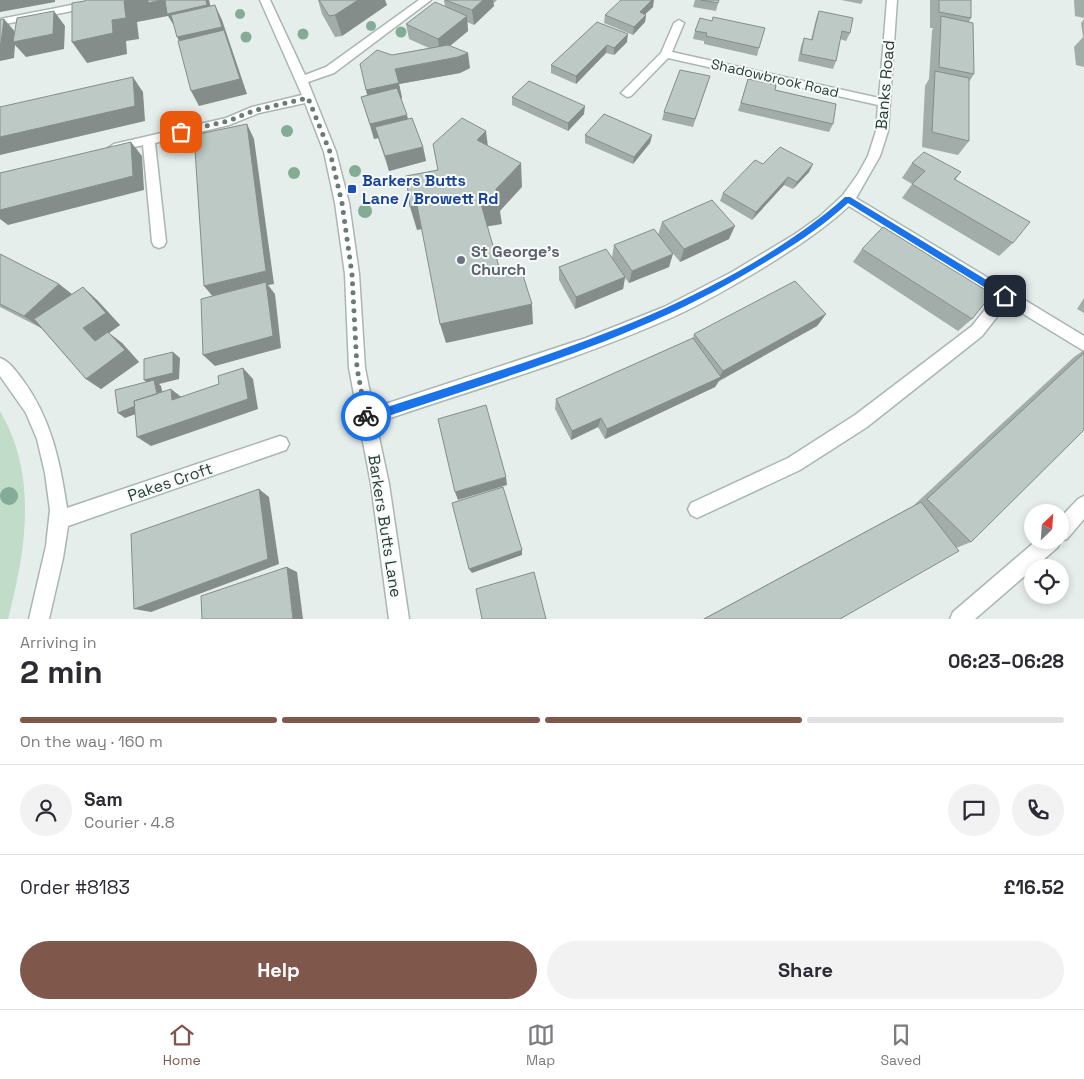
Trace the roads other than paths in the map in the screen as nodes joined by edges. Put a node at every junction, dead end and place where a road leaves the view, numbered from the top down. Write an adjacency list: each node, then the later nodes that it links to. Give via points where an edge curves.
1 (113, 0): 5 (street)
2 (265, 0): 8 (street, Barkers Butts Lane)
3 (426, 0): 8 (street, via 330,70)
4 (892, 0): 11 (street, Banks Road)
5 (0, 22)
6 (679, 22): 7 (street)
7 (666, 54): 9 (street); 11 (street, Shadowbrook Road)
8 (302, 80): 10 (street, Barkers Butts Lane)
9 (628, 93)
10 (308, 98): 12 (street); 19 (street, Barkers Butts Lane, via 330,152 342,203 352,274 357,368)
11 (885, 103): 14 (street, Banks Road, via 882,131 874,156)
12 (150, 140): 13 (street); 15 (street)
13 (103, 151)
14 (848, 199): 16 (street); 19 (street, Banks Road, via 800,238 669,312 589,344)
15 (159, 242)
16 (1005, 296): 17 (street); 22 (street, via 977,331 861,421 794,464)
17 (1084, 344)
18 (0, 366): 23 (street, via 16,382 45,436 54,472)
19 (367, 418): 27 (street, Barkers Butts Lane, via 380,484)
20 (280, 444): 23 (street, Pakes Croft)
21 (1084, 505): 24 (street)
22 (697, 508)
23 (59, 520): 26 (street)
24 (1069, 522)
25 (1041, 549): 28 (street)
26 (39, 619)
27 (398, 619)
28 (960, 619)

